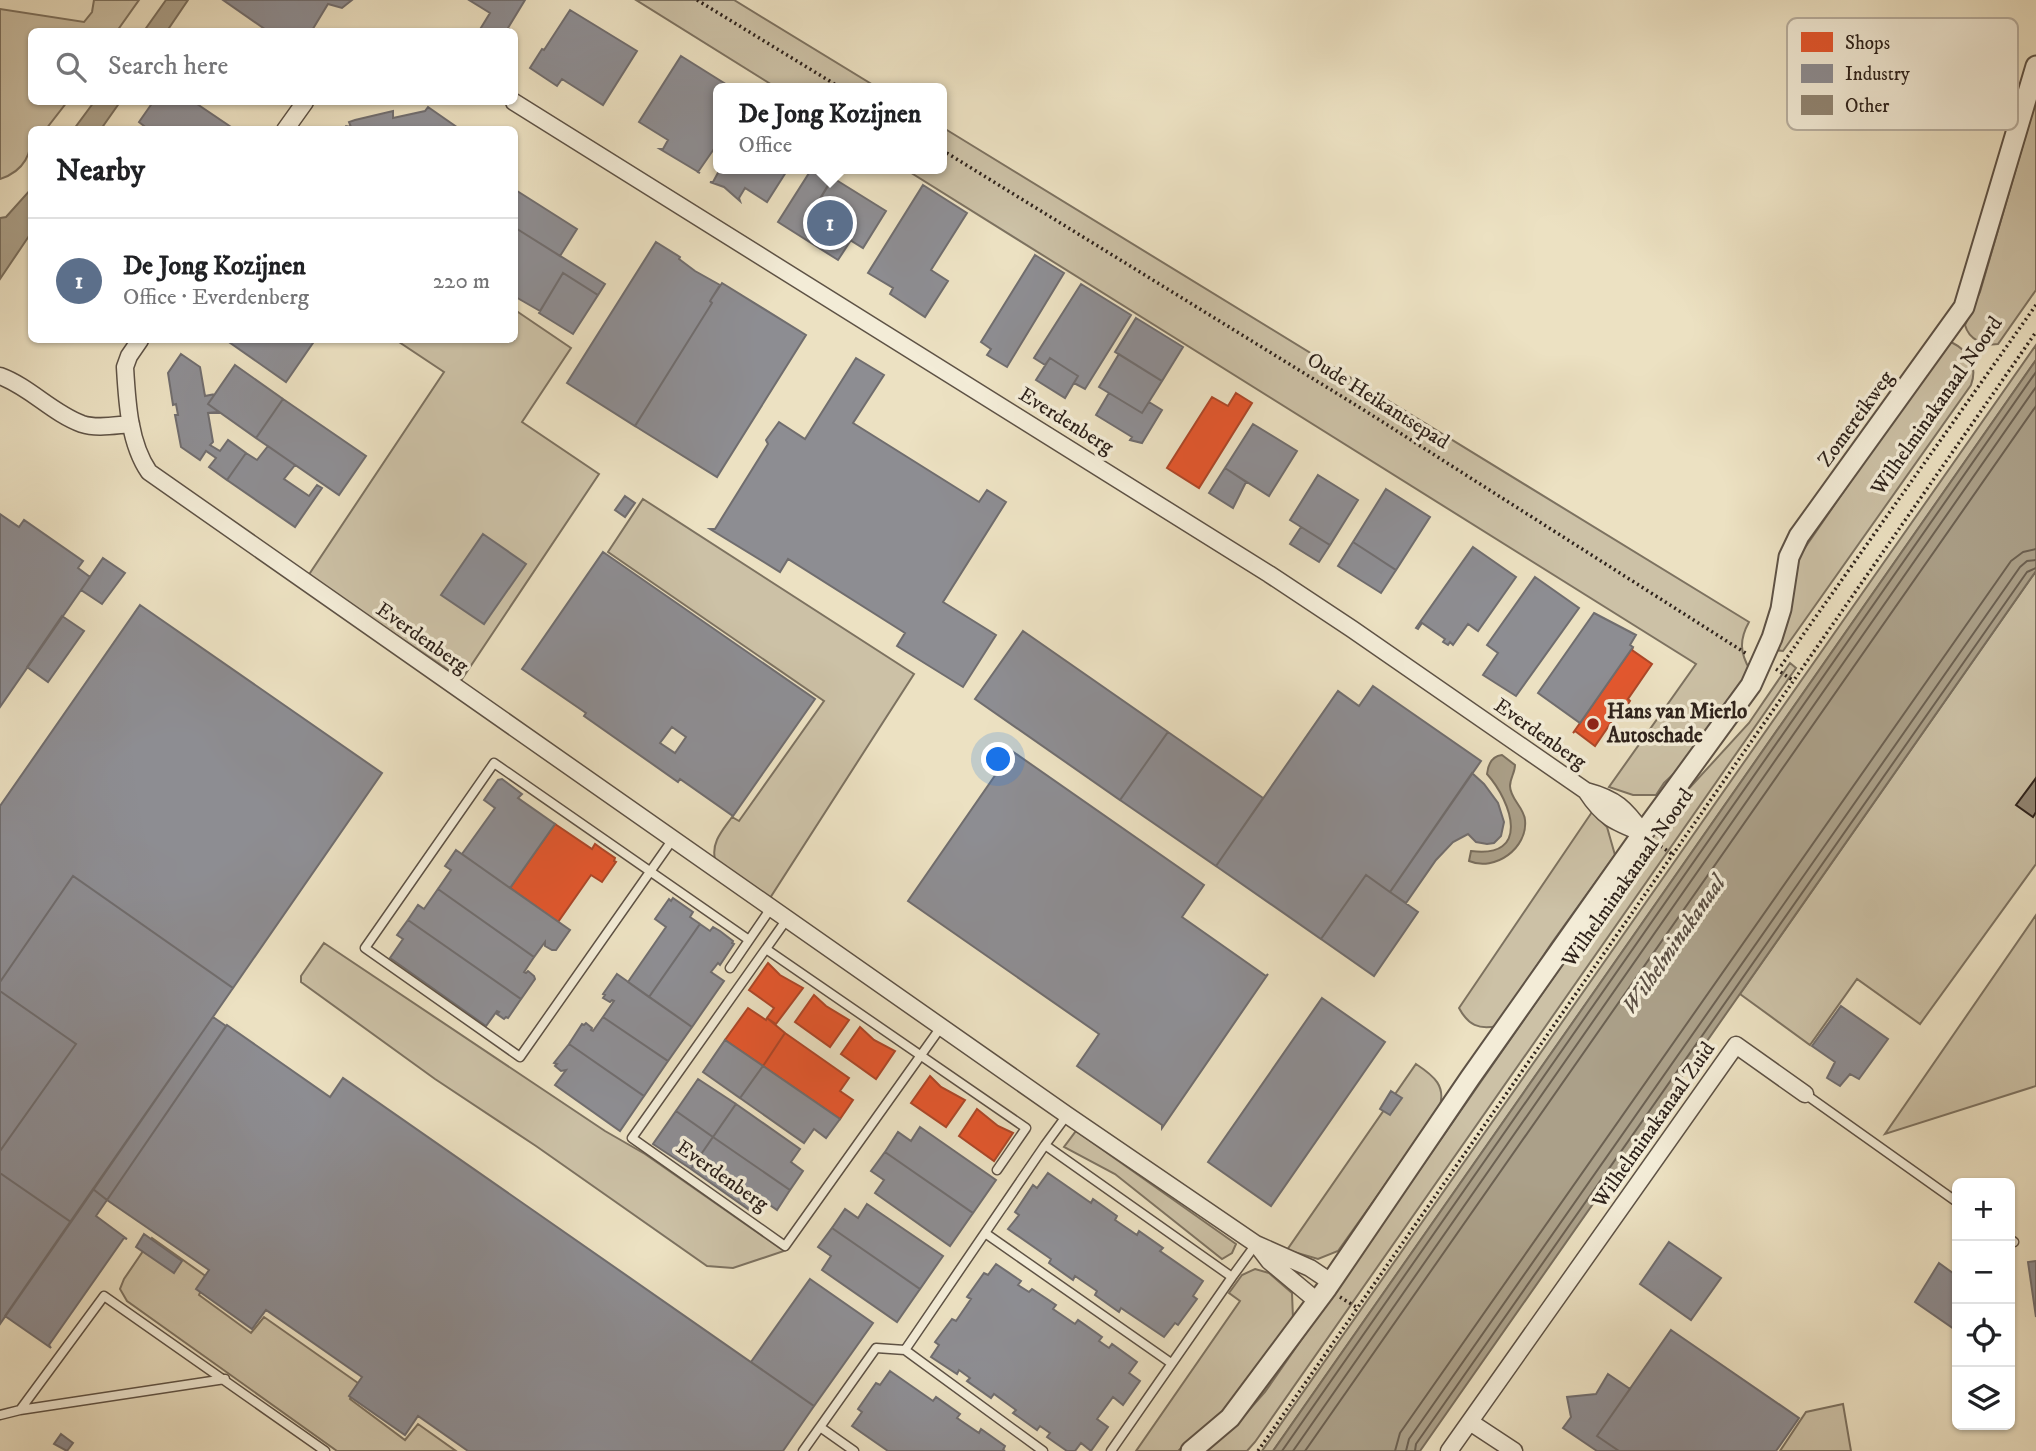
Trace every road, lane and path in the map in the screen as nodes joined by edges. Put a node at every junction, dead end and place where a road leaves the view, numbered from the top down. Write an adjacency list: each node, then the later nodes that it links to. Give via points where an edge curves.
1 (697, 0): 3 (path)
2 (2036, 66): 7 (street, Zomereikweg)
3 (833, 83)
4 (303, 105): 6 (street)
5 (518, 105): 18 (street, Everdenberg, via 1269,574 1586,791 1612,821)
6 (288, 126)
7 (2018, 126)
8 (2017, 130): 15 (street, Zomereikweg, via 1964,307 1799,536 1789,557)
9 (947, 153): 15 (path, Oude Heikantsepad)
10 (2036, 305): 15 (path, Wilhelminakanaal Noord)
11 (2036, 332): 16 (path, Wilhelminakanaal Noord)
12 (138, 343): 14 (street, Everdenberg, via 125,367)
13 (0, 376): 14 (street, via 82,424)
14 (131, 424): 19 (street, Everdenberg, via 140,460 149,472)
15 (1770, 666): 16 (path, Oude Heikantsepad); 17 (street, Zomereikweg)
16 (1794, 681): 52 (path, Wilhelminakanaal Noord)
17 (1680, 782): 18 (street, Wilhelminakanaal Noord)
18 (1643, 833): 36 (street, Wilhelminakanaal Noord)
19 (673, 839): 20 (lane); 21 (street, Everdenberg)
20 (649, 872): 20 (lane, via 494,763 365,948 520,1057); 23 (lane)
21 (771, 908): 22 (street, Everdenberg); 23 (lane)
22 (787, 919): 24 (lane, Everdenberg); 26 (street, Everdenberg)
23 (749, 940): 25 (lane)
24 (766, 949): 27 (lane); 27 (lane, Everdenberg, via 632,1138 785,1246)
25 (730, 968)
26 (941, 1027): 27 (lane, Everdenberg); 29 (street, Everdenberg)
27 (920, 1056): 31 (lane, via 1026,1128)
28 (1805, 1094): 32 (lane, Wilhelminakanaal Zuid); 43 (street, Wilhelminakanaal Zuid, via 1736,1045)
29 (1067, 1115): 30 (lane); 34 (street, Everdenberg)
30 (1045, 1145): 33 (lane); 35 (lane)
31 (997, 1170)
32 (1952, 1198)
33 (985, 1233): 38 (lane); 39 (lane)
34 (1256, 1244): 35 (lane); 36 (street, Everdenberg); 37 (street, Everdenberg, via 1269,1261)
35 (1232, 1277): 39 (lane)
36 (1331, 1282): 37 (street, Wilhelminakanaal Noord)
37 (1317, 1301): 51 (street, Wilhelminakanaal Noord, via 1230,1418)
38 (905, 1350): 44 (lane, via 876,1349); 49 (lane)
39 (1171, 1363): 50 (lane)
40 (225, 1379): 41 (lane); 41 (lane, via 104,1296); 46 (lane)
41 (20, 1410): 42 (lane)
42 (0, 1415)
43 (1470, 1422): 45 (street); 53 (street, Wilhelminakanaal Zuid)
44 (820, 1427): 47 (lane); 48 (lane)
45 (1504, 1448)
46 (326, 1451)
47 (803, 1451)
48 (854, 1451)
49 (1043, 1451)
50 (1111, 1451)
51 (1191, 1451)
52 (1258, 1451)
53 (1449, 1451)

